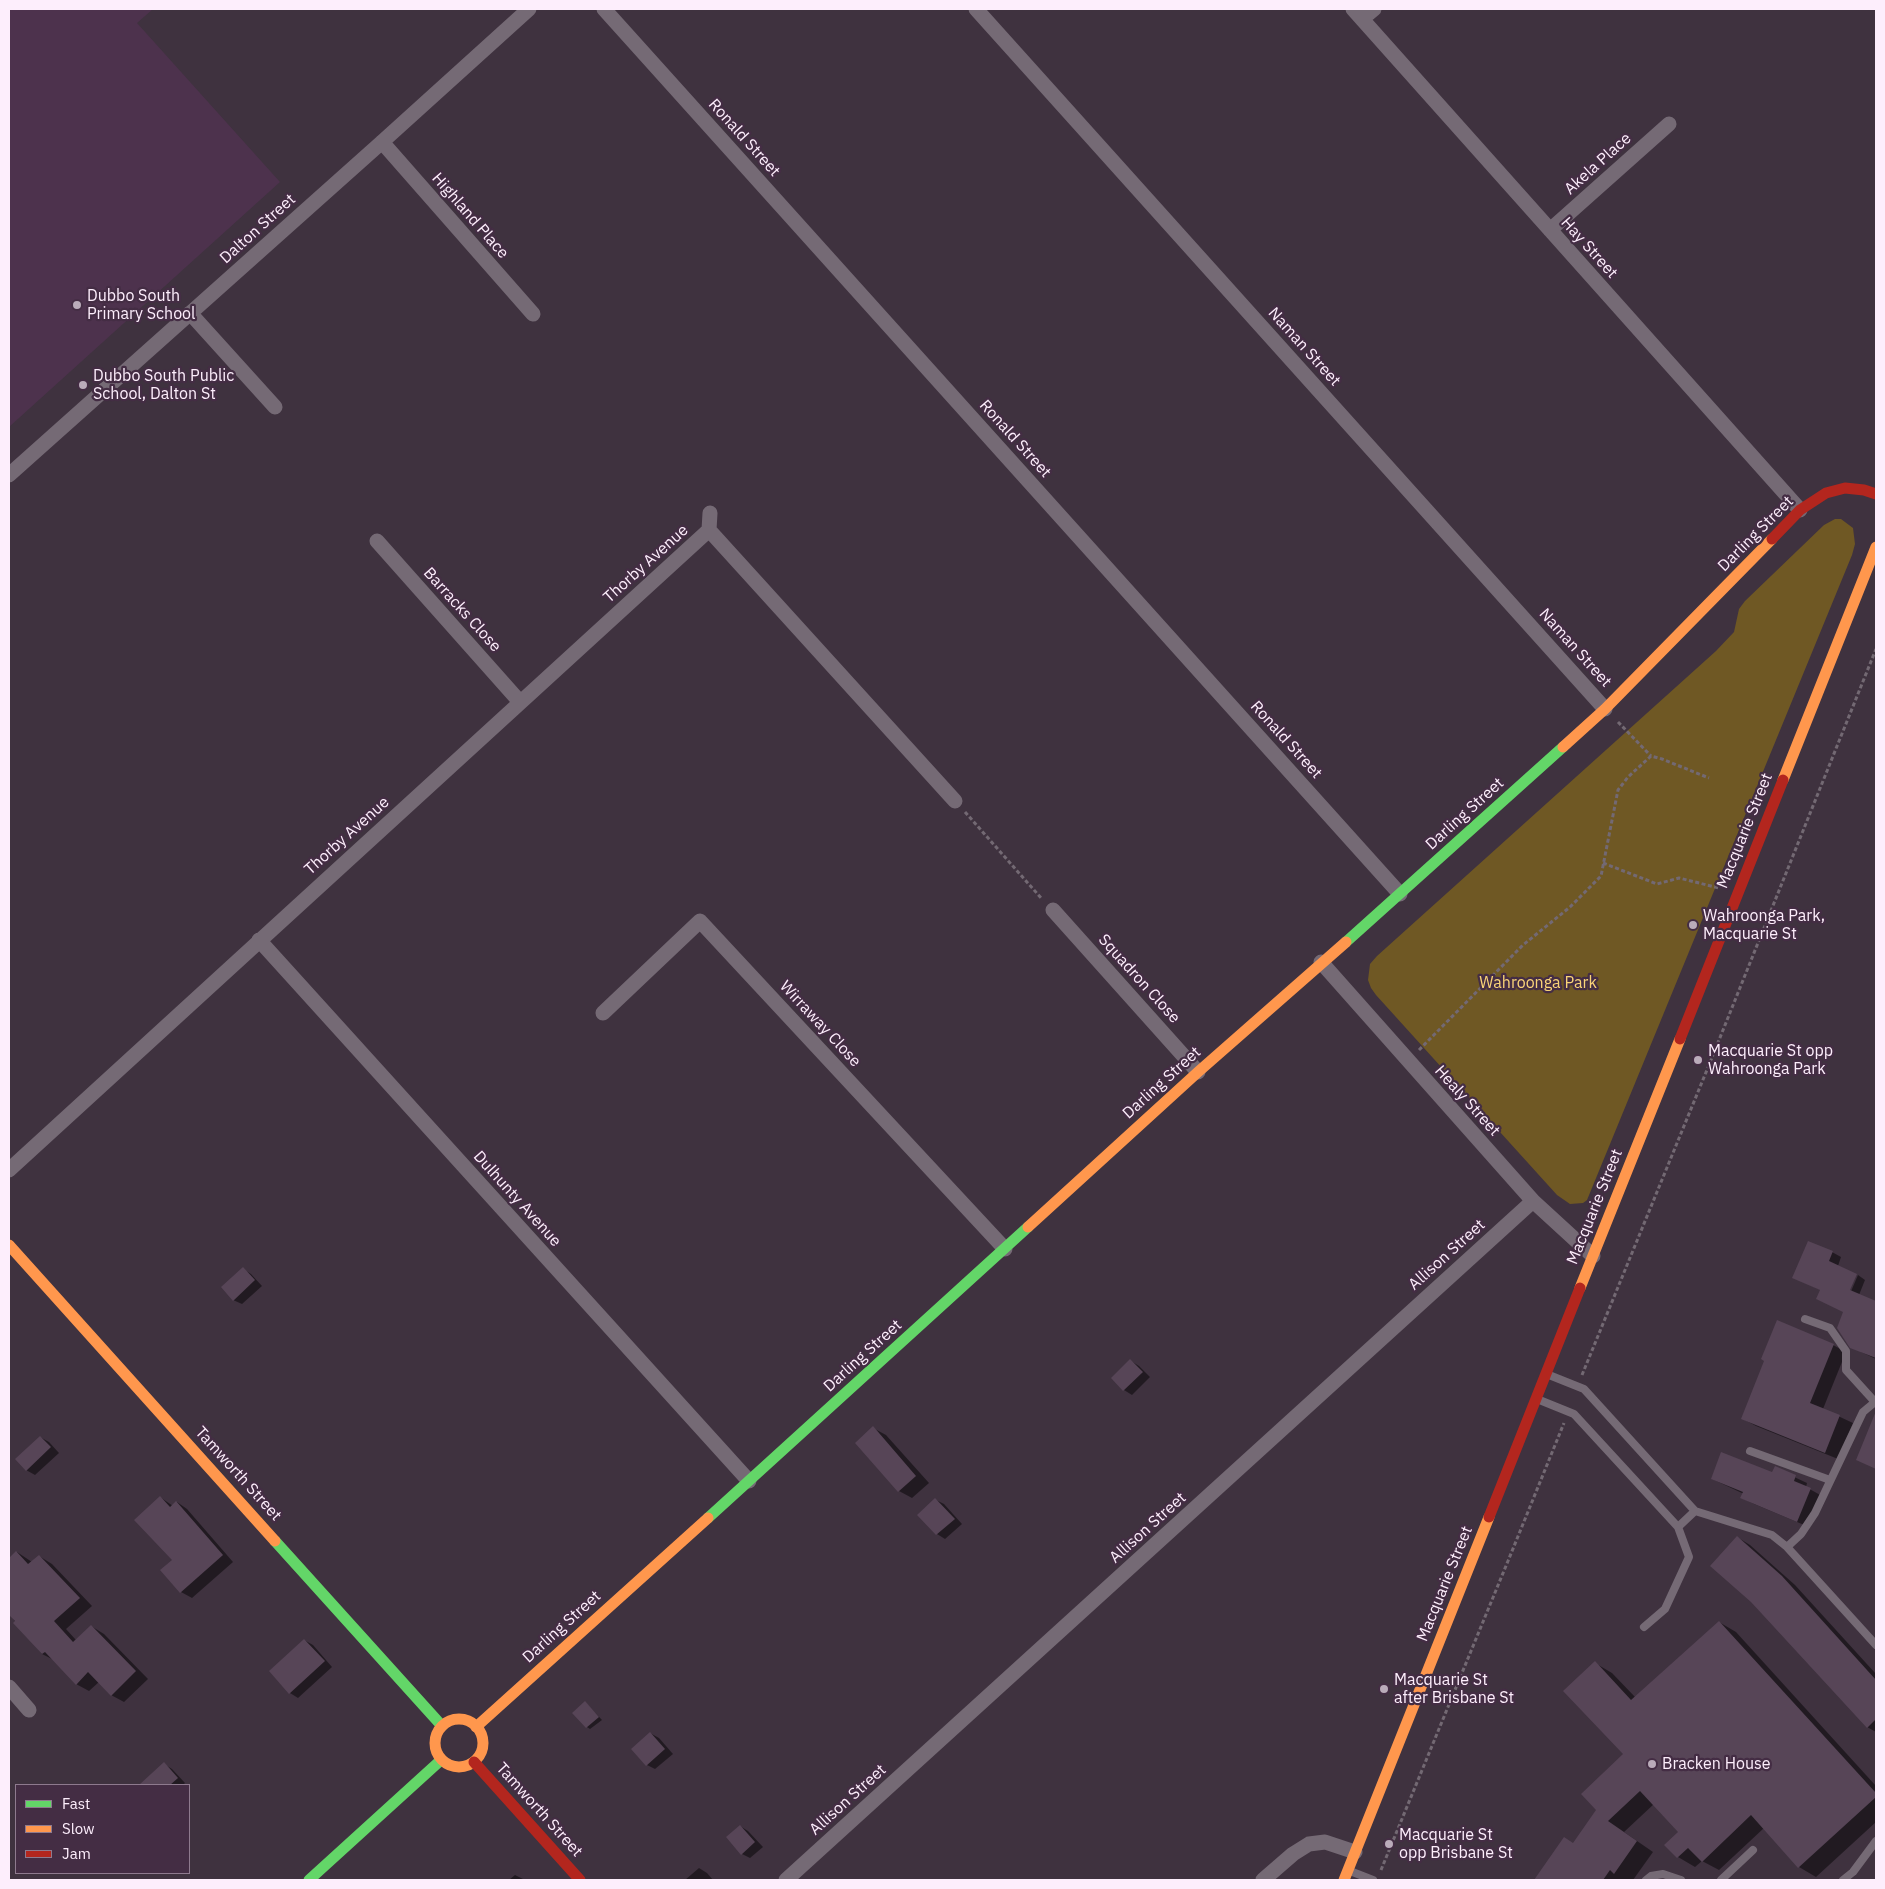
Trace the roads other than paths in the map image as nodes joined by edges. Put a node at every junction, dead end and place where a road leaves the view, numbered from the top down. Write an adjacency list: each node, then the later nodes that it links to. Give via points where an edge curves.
1 (528, 9): 7 (street, Dalton Street)
2 (604, 9): 22 (street, Ronald Street)
3 (976, 9): 20 (street, Naman Street)
4 (1374, 9): 5 (street)
5 (1358, 14): 8 (street, Hay Street)
6 (1669, 124): 8 (street, Akela Place)
7 (382, 142): 9 (street, Dalton Street); 10 (street, Highland Place)
8 (1550, 230): 14 (street, Hay Street)
9 (190, 313): 11 (street); 12 (street, Dalton Street)
10 (532, 314)
11 (276, 407)
12 (9, 474)
13 (1876, 494): 14 (street, Darling Street, via 1845,488 1826,493)
14 (1800, 510): 20 (street, Darling Street)
15 (710, 513): 16 (street, Thorby Avenue)
16 (709, 530): 19 (street, Thorby Avenue); 21 (street, Thorby Avenue)
17 (377, 541): 19 (street, Barracks Close)
18 (1876, 547): 32 (street, Macquarie Street)
19 (520, 702): 24 (street, Thorby Avenue)
20 (1606, 709): 22 (street, Darling Street)
21 (955, 801)
22 (1400, 894): 25 (street, Darling Street)
23 (1053, 910): 27 (street, Squadron Close)
24 (259, 940): 28 (street, Thorby Avenue); 39 (street, Dulhunty Avenue)
25 (1321, 962): 27 (street, Darling Street); 29 (street, Healy Street)
26 (603, 1013): 31 (street, Wirraway Close, via 700,921)
27 (1198, 1072): 31 (street, Darling Street)
28 (9, 1170)
29 (1533, 1201): 32 (street, Healy Street); 57 (street, Allison Street)
30 (9, 1245): 47 (street, Tamworth Street)
31 (1005, 1249): 39 (street, Darling Street)
32 (1593, 1256): 34 (street, Macquarie Street)
33 (1805, 1319): 36 (lane, via 1830,1328 1846,1351 1846,1370)
34 (1547, 1374): 35 (street, Macquarie Street); 40 (lane, via 1584,1389)
35 (1537, 1399): 41 (lane, via 1574,1414); 53 (street, Macquarie Street)
36 (1876, 1403): 38 (lane, via 1863,1412)
37 (1750, 1451): 38 (lane)
38 (1830, 1480): 42 (lane, via 1815,1513 1801,1534)
39 (749, 1481): 48 (street, Darling Street)
40 (1695, 1511): 41 (lane); 42 (lane, via 1772,1535)
41 (1678, 1527): 43 (lane, via 1689,1557 1665,1609)
42 (1787, 1547): 44 (lane)
43 (1644, 1627)
44 (1876, 1645)
45 (9, 1687): 46 (street)
46 (29, 1710)
47 (442, 1726): 48 (street, via 463,1720); 49 (street, via 435,1746)
48 (476, 1727): 50 (street, via 483,1741)
49 (442, 1760): 50 (street, via 461,1767); 55 (street)
50 (474, 1762): 56 (street, Tamworth Street)
51 (1876, 1841): 63 (lane)
52 (1753, 1850): 62 (lane)
53 (1355, 1852): 54 (street, Macquarie Street); 58 (street, via 1325,1842 1309,1844)
54 (1346, 1877): 59 (lane)
55 (309, 1880)
56 (580, 1880)
57 (786, 1880)
58 (1263, 1880)
59 (1373, 1880)
60 (1646, 1880): 61 (lane, via 1663,1874)
61 (1681, 1880)
62 (1720, 1880)
63 (1843, 1880)

